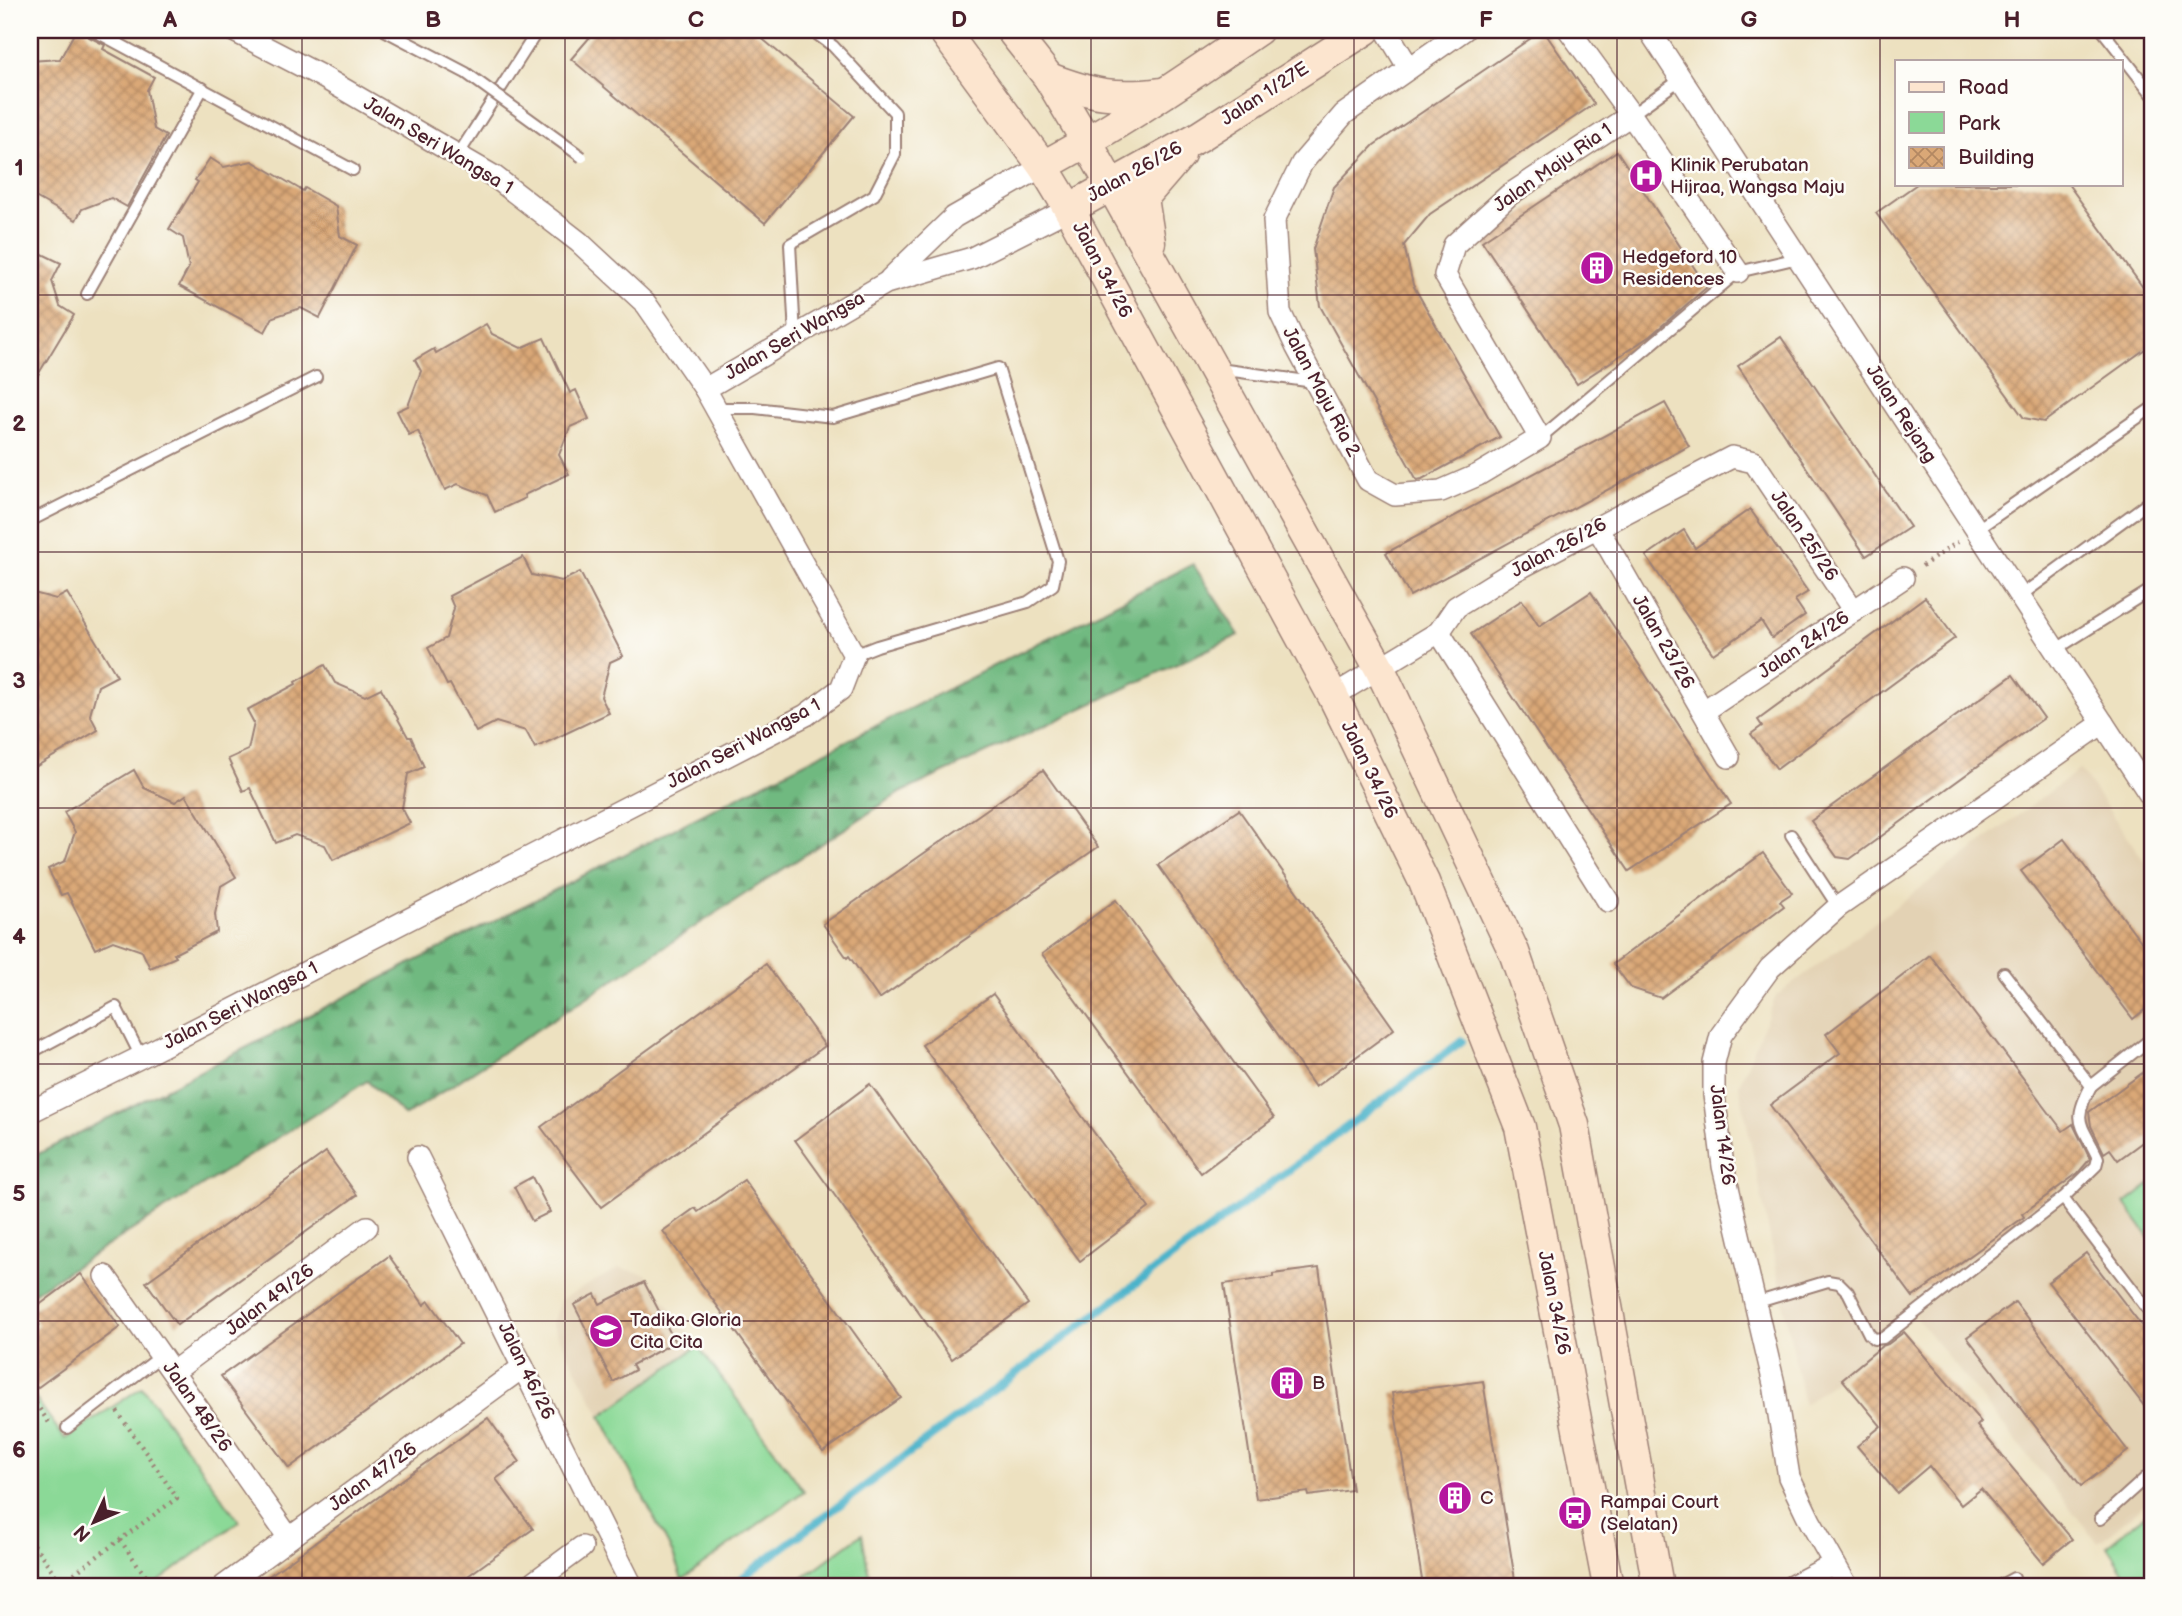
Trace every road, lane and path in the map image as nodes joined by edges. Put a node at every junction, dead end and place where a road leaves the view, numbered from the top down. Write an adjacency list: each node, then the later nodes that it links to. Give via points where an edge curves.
1 (93, 30): 18 (lane)
2 (232, 30): 24 (street, Jalan Seri Wangsa 1)
3 (384, 30): 25 (lane, bridge, via 466,73)
4 (538, 30): 24 (lane)
5 (811, 30): 35 (lane, via 833,46 895,113 895,154 874,195 790,244)
6 (943, 30): 26 (main road, Jalan 34/26)
7 (1011, 30): 16 (main road)
8 (1258, 30): 19 (main road)
9 (1365, 30): 22 (main road, Jalan 1/27E)
10 (1386, 30): 15 (street)
11 (1464, 30): 15 (street, Jalan Maju Ria 2)
12 (1569, 30): 21 (street)
13 (1649, 30): 17 (street, Jalan Rejang)
14 (2102, 30): 20 (lane)
15 (1409, 68): 38 (street, Jalan Maju Ria 2, via 1344,114 1302,163 1274,220 1280,312)
16 (1049, 78): 19 (main road, via 1102,95); 23 (main road)
17 (1681, 79): 21 (lane); 30 (street, Jalan Rejang)
18 (203, 88): 27 (lane); 34 (lane)
19 (1169, 92): 23 (main road)
20 (2152, 94)
21 (1631, 115): 32 (street); 42 (street, Jalan Maju Ria 1, via 1509,195 1454,245 1445,275)
22 (1200, 136): 28 (main road, Jalan 26/26); 31 (main road, via 1143,198)
23 (1087, 142): 26 (main road); 28 (main road)
24 (458, 155): 39 (street, Jalan Seri Wangsa 1, via 495,177 579,242 646,304)
25 (582, 157)
26 (1043, 166): 29 (main road, Jalan 34/26); 33 (street, Jalan Seri Wangsa, via 954,217)
27 (353, 170)
28 (1111, 186): 29 (main road, Jalan 26/26); 31 (main road)
29 (1069, 209): 33 (street, Jalan Seri Wangsa, via 972,258); 56 (main road, Jalan 34/26)
30 (1798, 258): 32 (lane); 47 (street, Jalan Rejang)
31 (1158, 271): 36 (main road)
32 (1738, 272): 42 (lane)
33 (886, 283): 35 (street, Jalan Seri Wangsa)
34 (87, 294)
35 (795, 336): 39 (street, Jalan Seri Wangsa)
36 (1213, 368): 38 (lane); 55 (main road)
37 (316, 377): 45 (lane)
38 (1315, 382): 42 (street, Jalan Maju Ria 2, via 1368,480 1395,495 1441,491)
39 (705, 388): 40 (street, Jalan Seri Wangsa 1)
40 (716, 408): 54 (street, Jalan Seri Wangsa 1); 54 (lane, via 833,417 998,368 1058,561 1053,585 1028,602)
41 (2152, 408): 47 (lane)
42 (1540, 438)
43 (1754, 461): 46 (street, Jalan 26/26, via 1732,457); 51 (street, Jalan 25/26)
44 (2152, 500): 50 (lane)
45 (30, 522)
46 (1597, 527): 52 (street, Jalan 26/26, via 1456,607); 57 (street, Jalan 23/26)
47 (1976, 530): 48 (path); 50 (street, Jalan Rejang)
48 (1903, 578): 51 (street, Jalan 24/26)
49 (2152, 589): 53 (lane)
50 (2020, 596): 53 (street, Jalan Rejang)
51 (1854, 611): 57 (street, Jalan 24/26)
52 (1439, 632): 55 (street, Jalan 26/26); 62 (street)
53 (2055, 650): 58 (street, Jalan Rejang)
54 (853, 655): 67 (street, Jalan Seri Wangsa 1, via 841,689 806,715)
55 (1380, 669): 56 (street, Jalan 26/26); 95 (main road, via 1514,952 1574,1125)
56 (1333, 696): 94 (main road, Jalan 34/26, via 1424,882 1520,1127)
57 (1704, 711): 59 (street, Jalan 23/26)
58 (2103, 723): 60 (street, Jalan Rejang); 63 (street, Jalan 14/26)
59 (1729, 757)
60 (2152, 798)
61 (1791, 835): 63 (lane)
62 (1608, 901)
63 (1838, 907): 74 (street, Jalan 14/26, via 1770,968 1721,1035 1714,1063 1723,1166)
64 (2004, 973): 68 (lane)
65 (2152, 1038): 68 (lane)
66 (30, 1053): 67 (lane, via 116,1007)
67 (141, 1057): 69 (street, Jalan Seri Wangsa 1)
68 (2091, 1086): 71 (lane, via 2080,1107 2080,1120 2098,1158 2095,1167)
69 (30, 1112)
70 (418, 1157): 77 (street, Jalan 46/26)
71 (2063, 1198): 74 (lane, via 1883,1338 1869,1334 1839,1283 1828,1281); 75 (lane)
72 (367, 1227): 76 (street, Jalan 49/26)
73 (105, 1276): 76 (street, Jalan 48/26)
74 (1755, 1303): 88 (street, Jalan 14/26, via 1790,1477)
75 (2152, 1315)
76 (167, 1364): 81 (lane); 84 (street, Jalan 48/26)
77 (523, 1367): 84 (street, Jalan 47/26); 93 (street, Jalan 46/26)
78 (30, 1409): 80 (path, via 36,1404)
79 (106, 1418): 86 (path, via 116,1410 177,1499)
80 (51, 1425)
81 (67, 1428)
82 (2152, 1472): 83 (lane)
83 (2100, 1519)
84 (289, 1538): 91 (street, Jalan 47/26)
85 (30, 1539): 86 (path, via 61,1583)
86 (120, 1540): 90 (path)
87 (582, 1547): 92 (street)
88 (1834, 1564): 96 (street); 97 (street, Jalan 14/26)
89 (2014, 1578): 98 (lane)
90 (153, 1586)
91 (223, 1586)
92 (529, 1586)
93 (632, 1586)
94 (1608, 1586)
95 (1658, 1586)
96 (1792, 1586)
97 (1847, 1586)
98 (1999, 1586)

